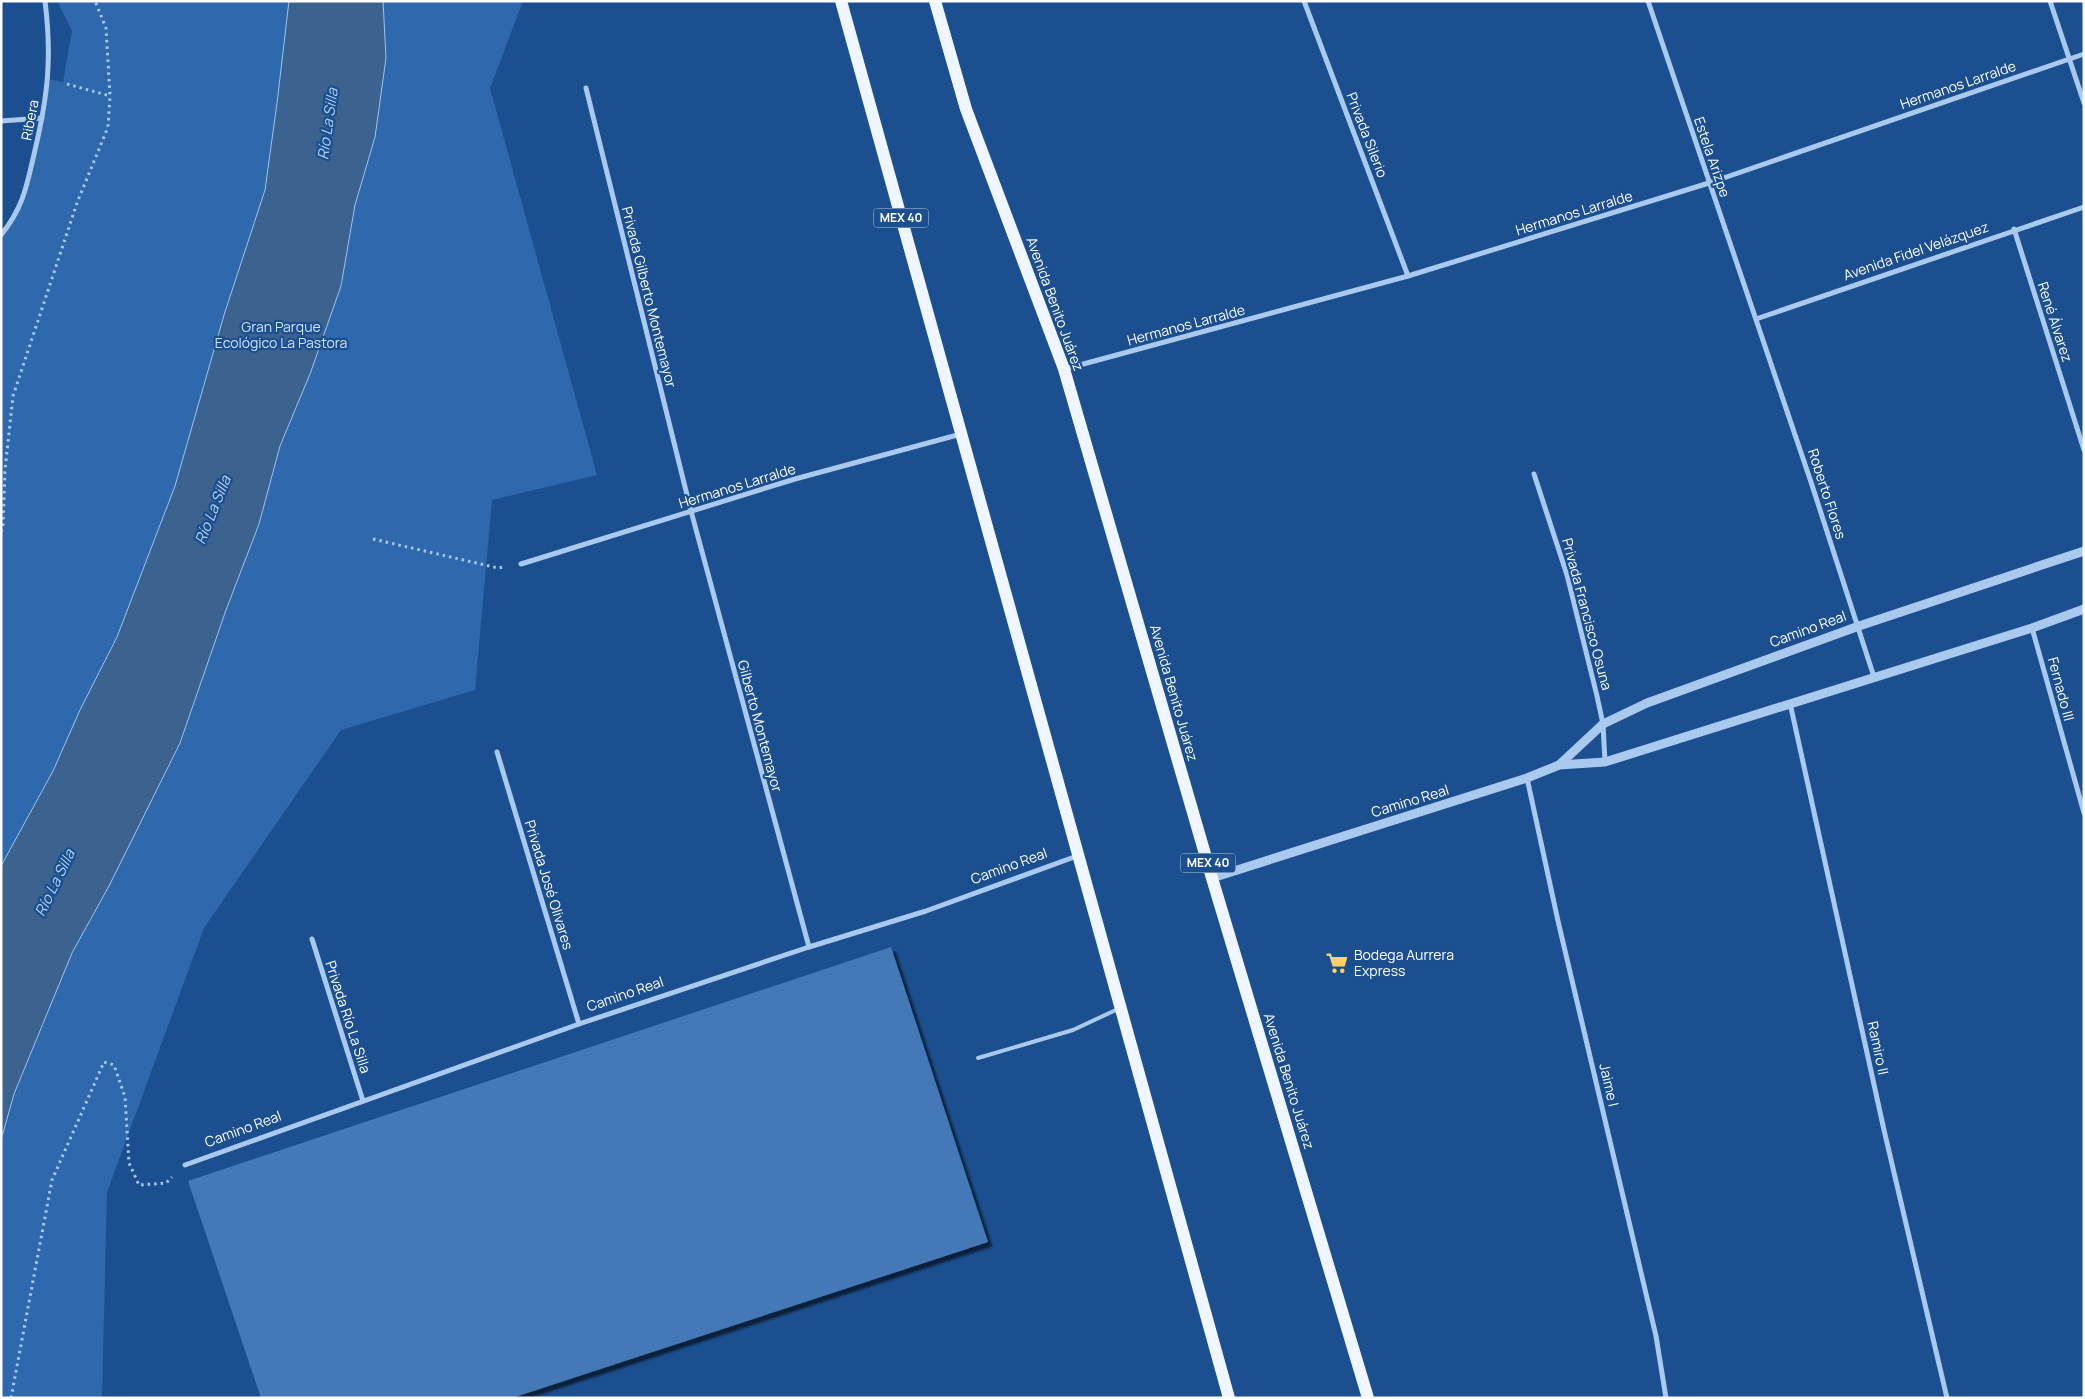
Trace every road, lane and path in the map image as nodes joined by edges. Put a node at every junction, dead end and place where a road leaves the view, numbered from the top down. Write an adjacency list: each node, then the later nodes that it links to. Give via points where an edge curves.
1 (45, 1): 10 (street, Ribera, via 49,36)
2 (95, 1): 12 (path, via 106,28)
3 (840, 1): 23 (main road, MEX 40)
4 (935, 1): 22 (main road, Avenida Benito Juárez / MEX 40, via 966,109)
5 (1304, 1): 20 (street, Privada Silerio)
6 (1648, 1): 16 (street, Estela Arizpe)
7 (2050, 1): 9 (street)
8 (2084, 54): 9 (street, Hermanos Larralde)
9 (2069, 59): 13 (street); 16 (street, Hermanos Larralde)
10 (48, 79): 12 (path); 14 (street, Ribera)
11 (586, 88): 26 (street, Privada Gilberto Montemayor)
12 (110, 96): 27 (path, via 108,127 77,203 13,396)
13 (2084, 103)
14 (42, 118): 15 (street); 19 (street, Ribera, via 26,188 15,218)
15 (1, 121)
16 (1709, 183): 20 (street, Hermanos Larralde); 21 (street, Estela Arizpe)
17 (2084, 207): 18 (street, Avenida Fidel Velázquez)
18 (2014, 229): 21 (street, Avenida Fidel Velázquez); 24 (street, René Álvarez)
19 (1, 235)
20 (1408, 276): 22 (street, Hermanos Larralde)
21 (1756, 319): 32 (street, Roberto Flores)
22 (1064, 369): 43 (main road, Avenida Benito Juárez / MEX 40)
23 (961, 434): 26 (street, Hermanos Larralde); 42 (main road, MEX 40)
24 (2084, 450)
25 (1534, 474): 36 (street, Privada Francisco Osuna, via 1566,575)
26 (691, 511): 30 (street, Hermanos Larralde); 45 (street, Gilberto Montemayor)
27 (1, 532)
28 (373, 539): 30 (path, via 498,568)
29 (2084, 551): 32 (street, Camino Real)
30 (521, 564)
31 (2084, 609): 33 (street, Camino Real)
32 (1858, 626): 34 (street, Roberto Flores); 36 (street, Camino Real, via 1647,703)
33 (2032, 628): 34 (street, Camino Real); 41 (street, Fernado III)
34 (1874, 676): 35 (street, Camino Real)
35 (1790, 703): 38 (street, Camino Real); 55 (street, Ramiro II)
36 (1603, 724): 38 (street, Privada Francisco Osuna); 39 (street, Camino Real)
37 (497, 752): 47 (street, Privada José Olivares)
38 (1605, 762): 39 (street, Camino Real)
39 (1559, 765): 40 (street, Camino Real)
40 (1527, 778): 43 (street, Camino Real); 54 (street, Jaime I, via 1656,1336)
41 (2084, 813)
42 (1077, 856): 45 (street, Camino Real, via 926,911); 46 (main road, MEX 40)
43 (1212, 878): 53 (main road, Avenida Benito Juárez / MEX 40)
44 (312, 939): 49 (street, Privada Río La Silla)
45 (809, 947): 47 (street, Camino Real)
46 (1120, 1008): 48 (lane, via 1073,1030); 52 (main road, MEX 40)
47 (579, 1024): 49 (street, Camino Real)
48 (978, 1058)
49 (363, 1101): 50 (street, Camino Real)
50 (185, 1165): 51 (path, via 166,1183 139,1184 129,1163 124,1098 114,1065 104,1062 52,1180)
51 (11, 1398)
52 (1229, 1398)
53 (1368, 1398)
54 (1666, 1398)
55 (1947, 1398)

